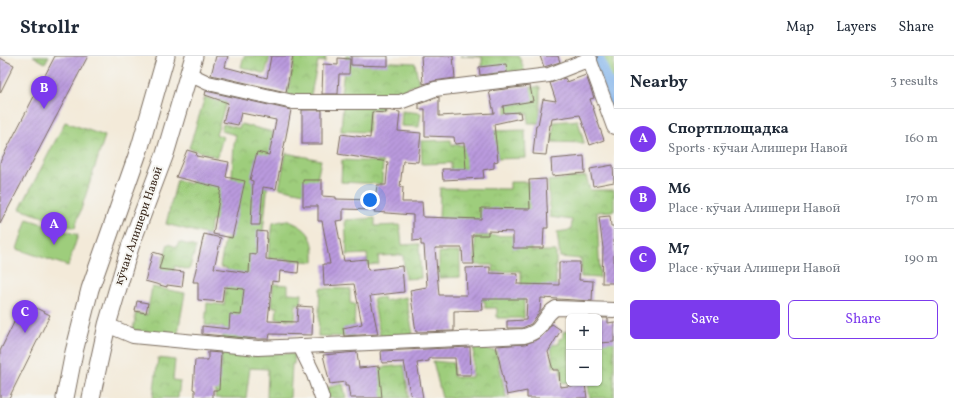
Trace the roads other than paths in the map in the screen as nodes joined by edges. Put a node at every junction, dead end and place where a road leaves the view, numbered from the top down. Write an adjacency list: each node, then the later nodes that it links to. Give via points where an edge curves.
1 (166, 56): 9 (street, via 140,147 90,289 74,352)
2 (194, 56): 4 (street, кӯчаи Алишери Навоӣ)
3 (589, 58): 4 (street, via 549,75 435,89 400,102 293,102 208,83); 5 (street)
4 (189, 74): 7 (street, кӯчаи Алишери Навоӣ, via 164,154 130,247)
5 (614, 127)
6 (614, 310): 8 (street, via 556,308 536,332 524,336)
7 (107, 325): 8 (street, via 133,336 258,348); 10 (street, кӯчаи Алишери Навоӣ)
8 (300, 346): 11 (street)
9 (66, 398)
10 (91, 398)
11 (322, 398)

